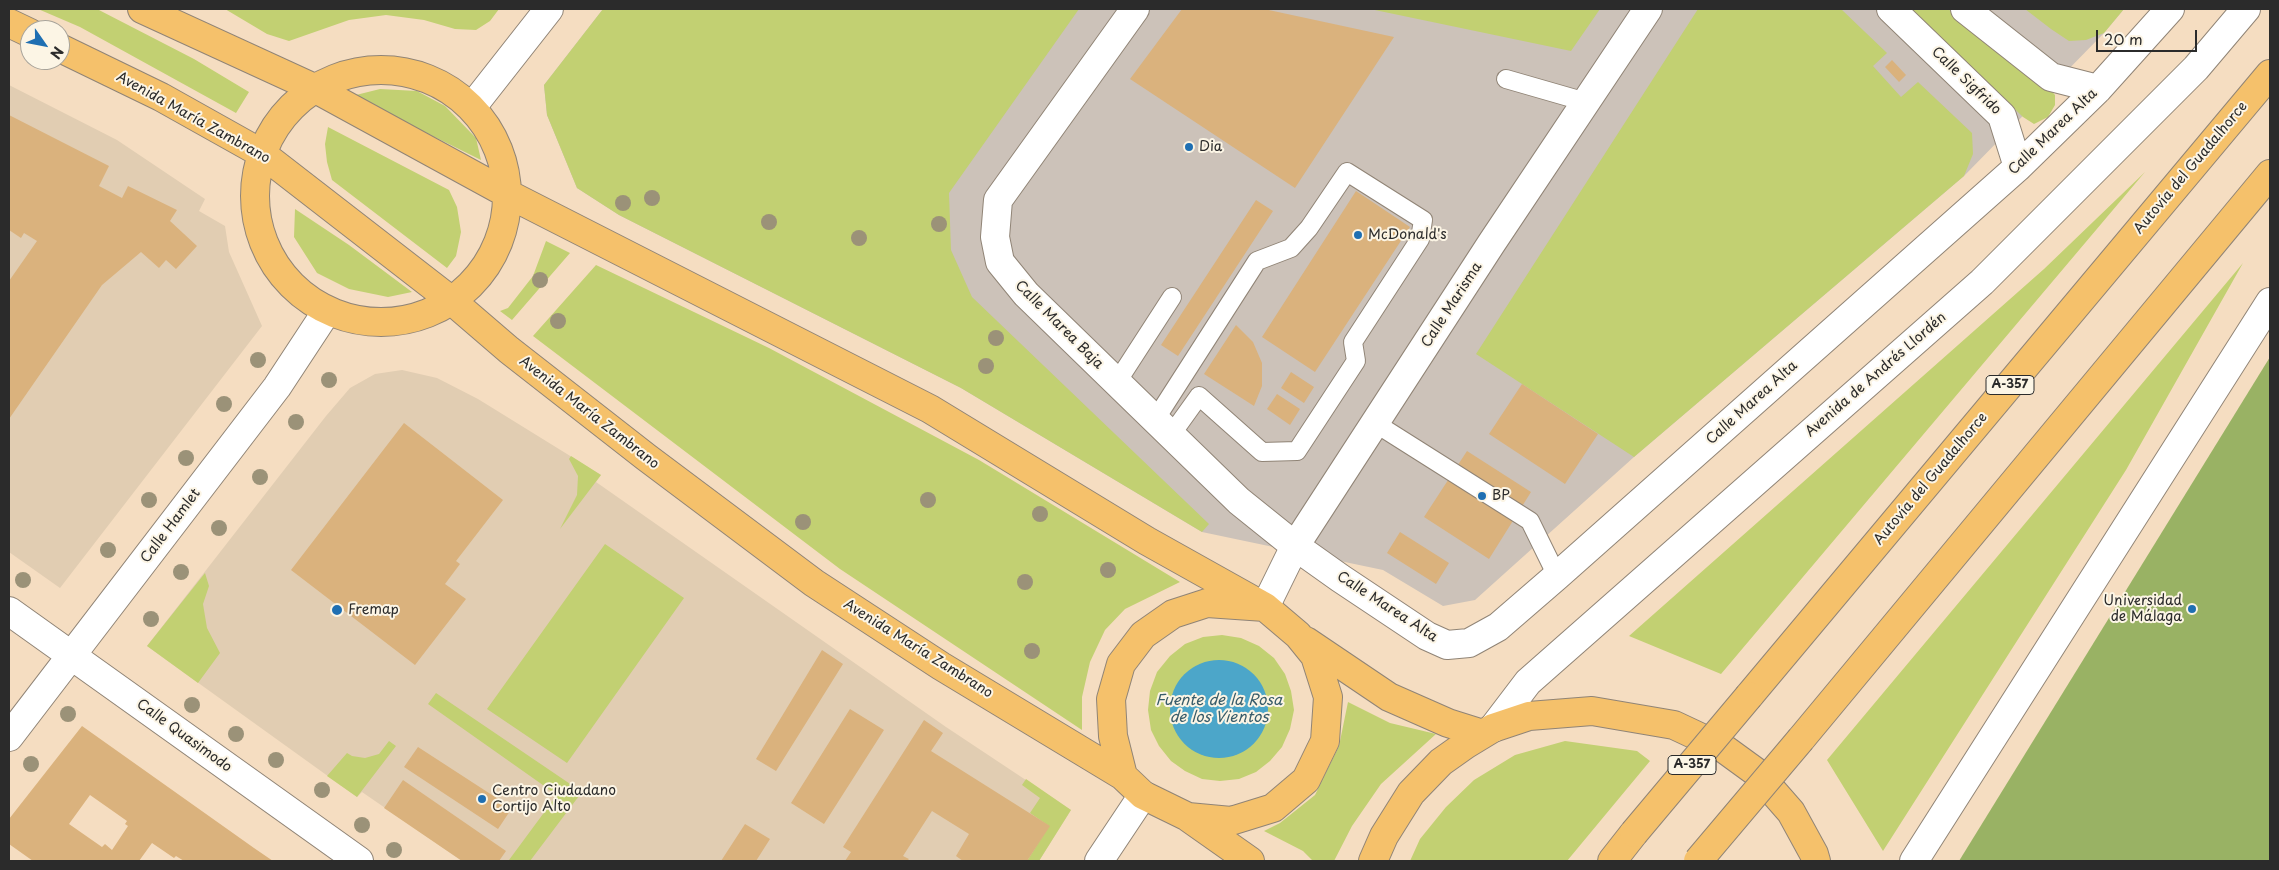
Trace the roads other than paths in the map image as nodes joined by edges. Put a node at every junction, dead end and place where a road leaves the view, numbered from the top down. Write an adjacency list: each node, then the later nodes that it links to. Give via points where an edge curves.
1 (142, 9): 12 (main road)
2 (549, 9): 15 (street)
3 (1135, 9): 26 (street, Calle Marea Baja, via 998,200 995,237 1000,262 1026,294)
4 (1648, 9): 14 (street, Calle Marisma)
5 (1891, 9): 17 (street, Calle Sigfrido, via 2002,116)
6 (1965, 9): 13 (street, via 2051,77)
7 (2170, 9): 13 (street, Calle Marea Alta)
8 (2246, 9): 35 (street, Avenida de Andrés Llordén, via 2196,68 1982,282 1528,682)
9 (70, 53): 16 (main road, Avenida María Zambrano, via 161,97)
10 (2270, 74): 44 (main road, Autovía del Guadalhorce / A-357, bridge)
11 (1506, 80): 14 (lane)
12 (314, 88): 15 (main road, via 346,74 379,69 413,73 445,86); 16 (main road, via 282,116); 20 (main road)
13 (2098, 89): 17 (street, Calle Marea Alta)
14 (1586, 102): 27 (street, Calle Marisma)
15 (472, 107): 20 (main road, via 491,132 504,162)
16 (262, 153): 23 (main road, Avenida María Zambrano); 25 (main road, via 254,190 258,227 272,262 296,290)
17 (2018, 167): 30 (street, Calle Marea Alta)
18 (2270, 174): 21 (main road)
19 (2270, 184): 21 (main road)
20 (508, 194): 23 (main road, via 504,225 494,254 475,280); 31 (main road, via 930,409 1147,541)
21 (2212, 244): 45 (main road, bridge)
22 (1172, 297): 26 (lane)
23 (452, 301): 25 (main road, via 412,319 369,322); 37 (main road, Avenida María Zambrano, via 646,457 814,583 941,666)
24 (2270, 302): 47 (street)
25 (327, 311): 34 (street, Calle Hamlet, via 277,386)
26 (1117, 382): 28 (street, Calle Marea Baja)
27 (1375, 423): 29 (street, Calle Marisma); 30 (lane, via 1530,521)
28 (1163, 427): 28 (lane, via 1199,396 1262,452 1297,451 1356,361 1353,342 1420,238 1423,220 1347,172 1309,228 1291,248 1257,261); 29 (street, Calle Marea Baja, via 1239,501)
29 (1295, 546): 30 (street, Calle Marea Alta, via 1427,636 1447,645 1469,643 1498,627); 31 (street, Calle Marisma)
30 (1557, 576)
31 (1265, 607): 33 (main road); 37 (main road, via 1207,603 1172,614 1143,635 1122,664 1112,699 1113,736)
32 (9, 611): 34 (street, Calle Quasimodo)
33 (1298, 635): 35 (main road, via 1389,697 1448,723); 39 (main road, via 1315,656 1328,697 1325,741 1306,780 1272,808 1231,821)
34 (72, 655): 36 (street, Calle Hamlet); 40 (street, Calle Quasimodo)
35 (1488, 731): 43 (main road, via 1442,762 1411,793 1384,836); 46 (main road, via 1529,716 1592,711 1674,725 1723,748 1756,772 1791,812)
36 (9, 737)
37 (1123, 776): 38 (main road, Avenida María Zambrano)
38 (1143, 795): 39 (main road, Avenida María Zambrano); 41 (street)
39 (1188, 817): 42 (main road)
40 (359, 861)
41 (1099, 861)
42 (1250, 861)
43 (1373, 861)
44 (1612, 861)
45 (1698, 861)
46 (1816, 861)
47 (1914, 861)

